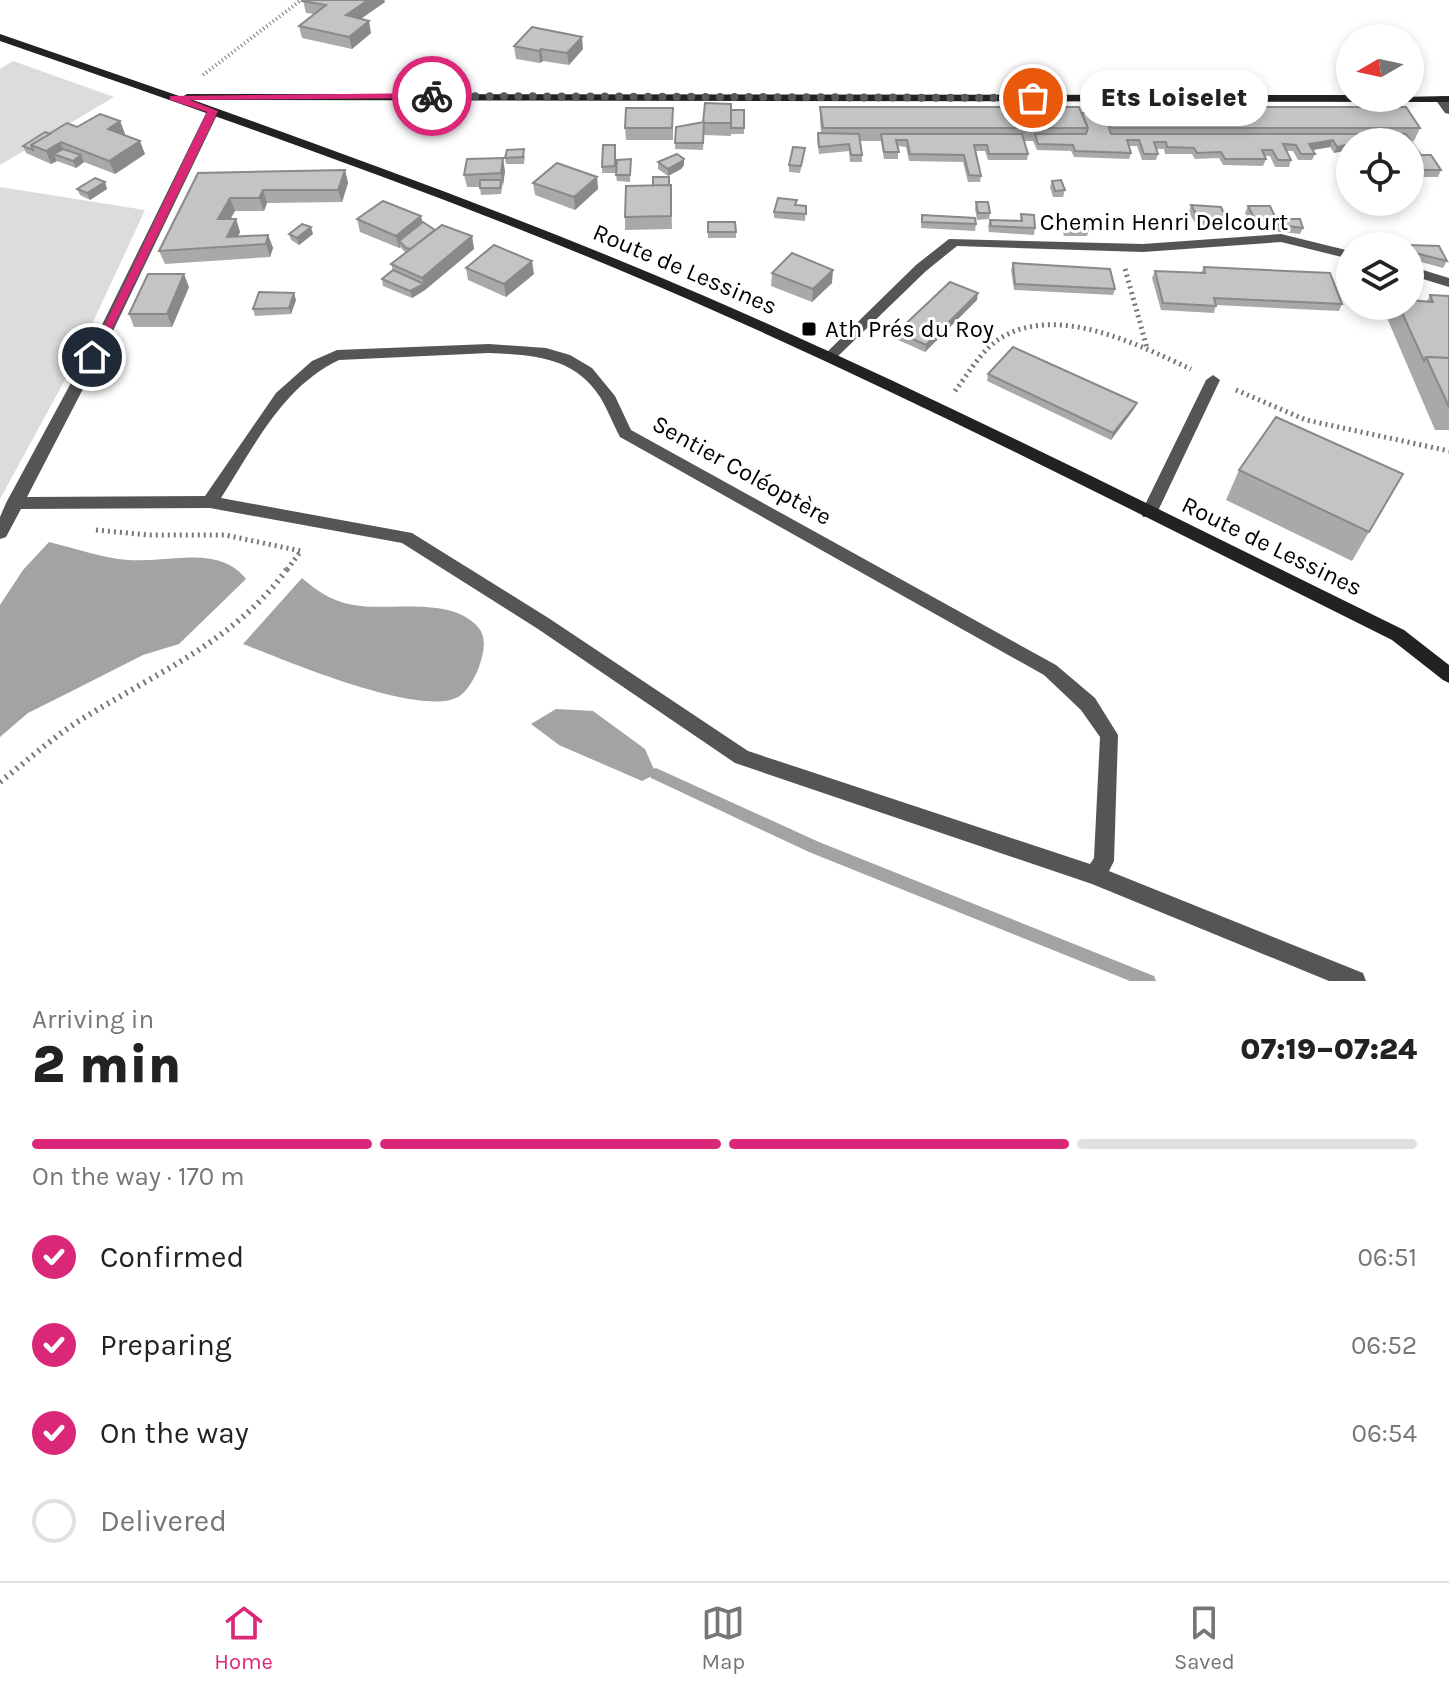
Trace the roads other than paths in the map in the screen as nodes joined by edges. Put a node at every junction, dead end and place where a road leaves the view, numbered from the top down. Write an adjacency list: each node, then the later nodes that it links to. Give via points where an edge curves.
1 (0, 37): 2 (main road, Route de Lessines)
2 (173, 98): 3 (main road); 4 (main road, Route de Lessines)
3 (1445, 99): 5 (street)
4 (213, 111): 9 (main road, Route de Lessines, via 561,243); 12 (street, via 105,333)
5 (1449, 111)
6 (1336, 252): 9 (street, Chemin Henri Delcourt, via 1281,238 1119,247 954,242)
7 (1424, 275): 8 (street)
8 (1449, 283)
9 (830, 356): 13 (main road, Route de Lessines)
10 (1213, 380): 13 (street)
11 (210, 502): 12 (street); 16 (street, via 406,537 742,757); 16 (street, Sentier Coléoptère, via 294,380 317,361 337,355 530,349 565,358 611,398 625,433 1050,670 1088,704 1109,735 1104,861)
12 (14, 503): 14 (street)
13 (1149, 513): 15 (main road, Route de Lessines, via 1398,635)
14 (0, 533)
15 (1449, 675)
16 (1094, 875): 17 (street)
17 (1355, 981)

